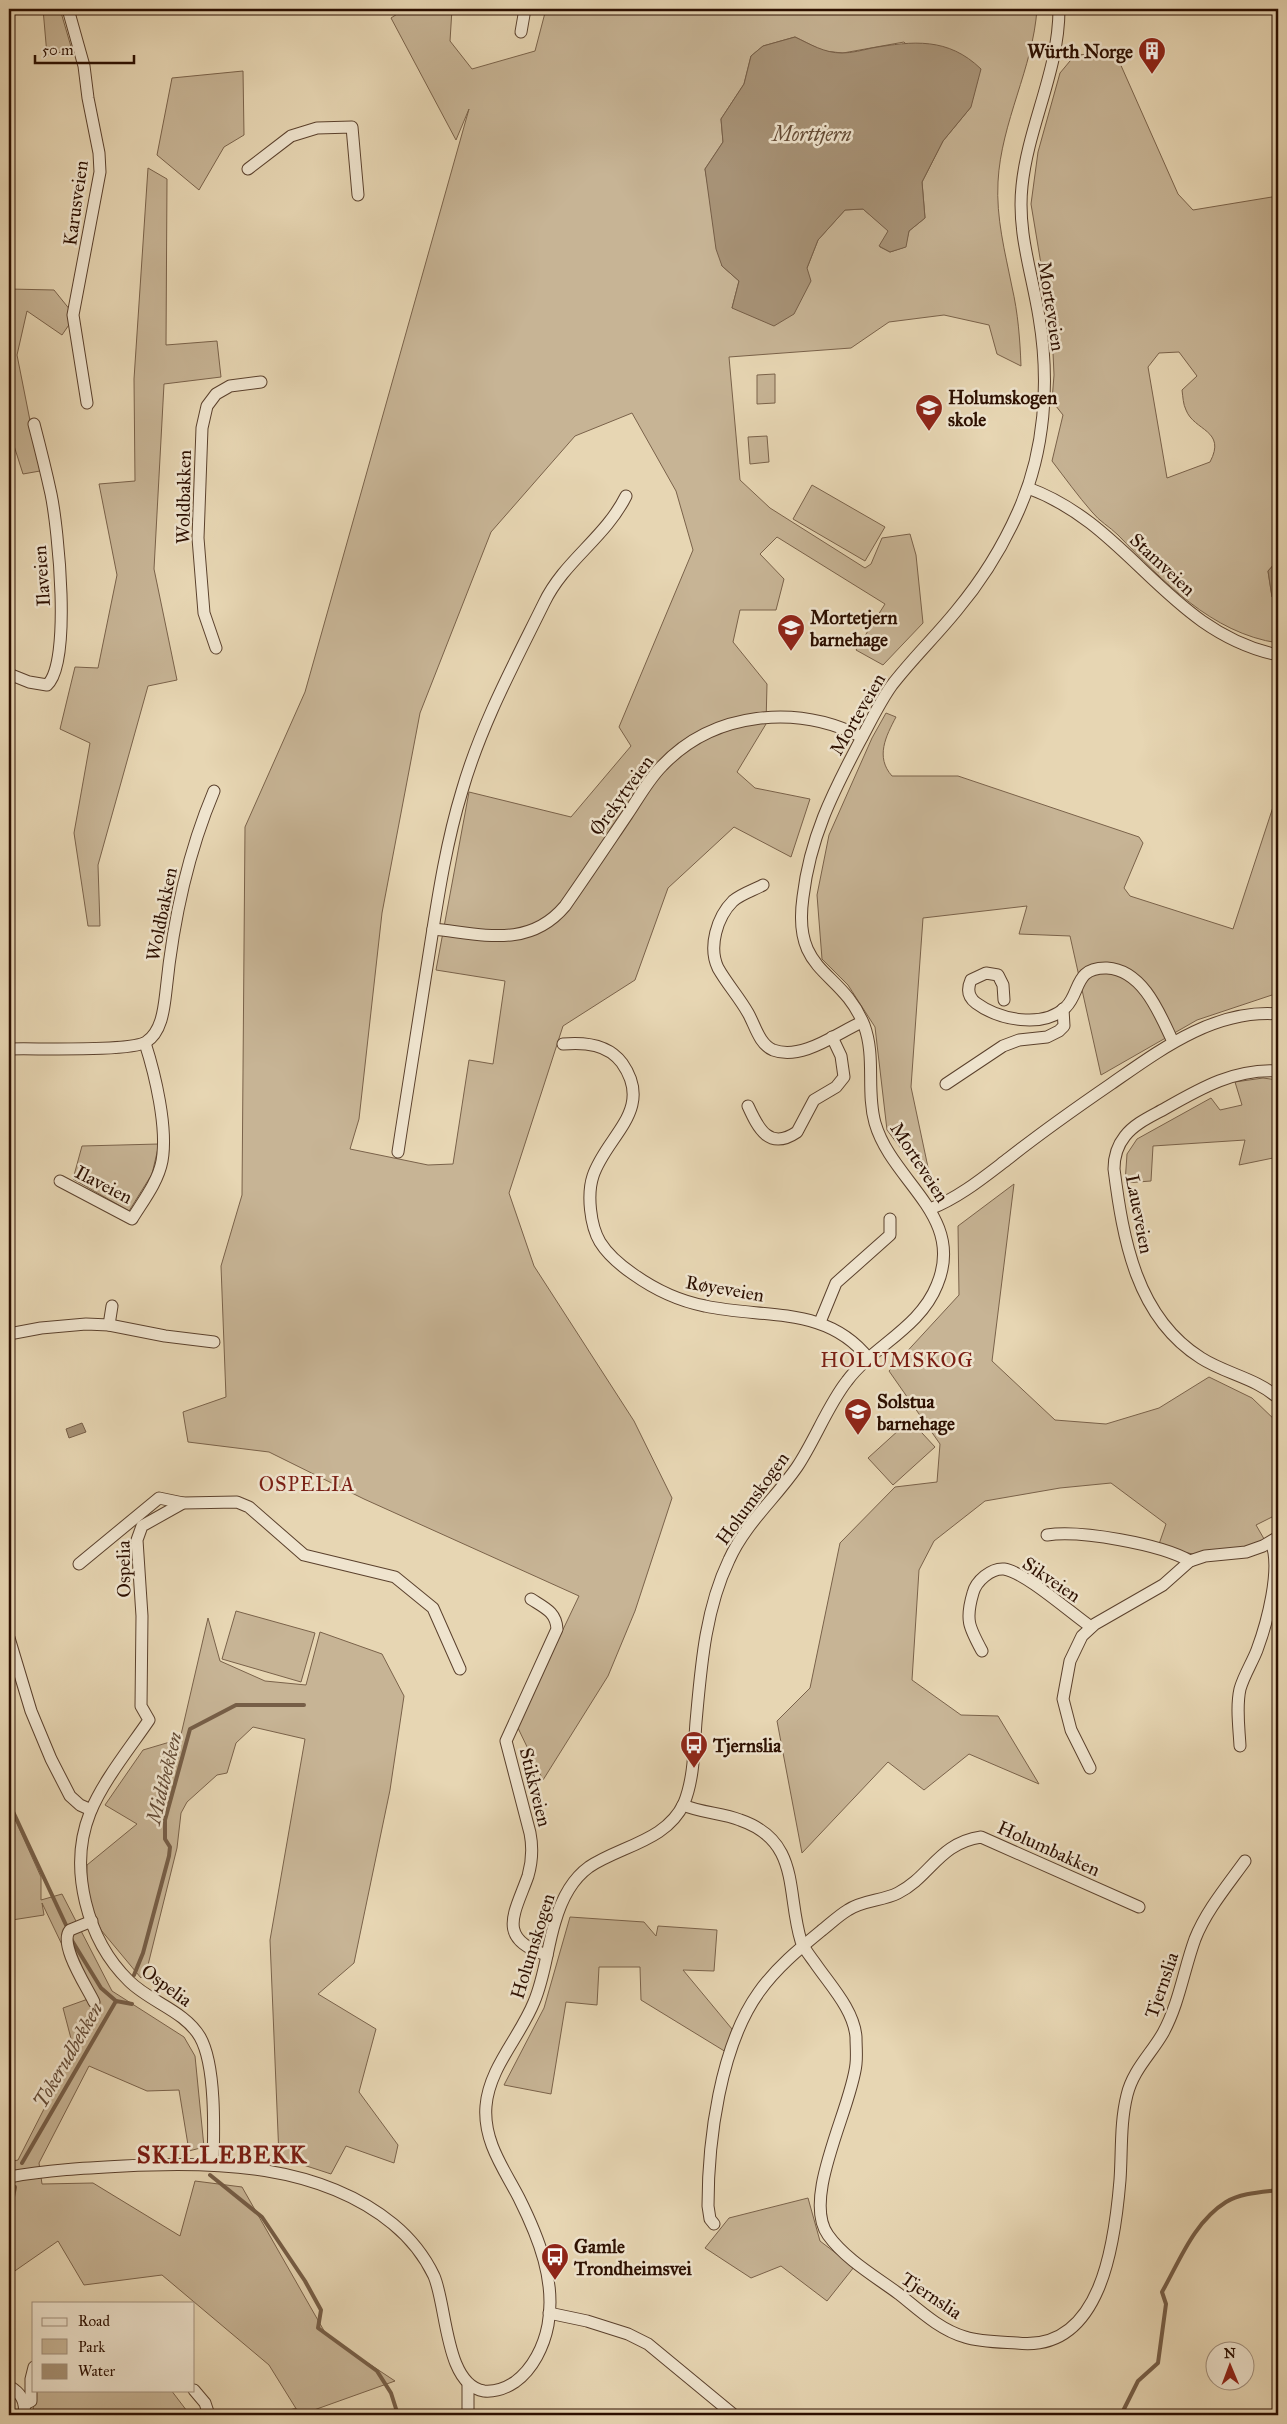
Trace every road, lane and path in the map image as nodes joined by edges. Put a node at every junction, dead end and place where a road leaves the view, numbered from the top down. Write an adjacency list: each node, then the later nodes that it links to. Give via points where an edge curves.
1 (68, 9): 8 (street, Karusveien, via 84,66 100,172 73,315)
2 (525, 9): 4 (street)
3 (1059, 9): 10 (street, Morteveien, via 1056,50 1026,159 1021,190 1021,230 1039,314 1043,354 1042,428)
4 (521, 32)
5 (248, 169): 6 (street, via 291,136 317,128 352,127)
6 (358, 195)
7 (261, 382): 12 (street, Woldbakken, via 230,386 216,394 207,406 202,428 198,538 204,613)
8 (88, 403)
9 (34, 424): 14 (street, Ilaveien, via 51,496 60,575 58,660 54,679 48,685)
10 (1028, 488): 13 (street, Stamveien, via 1050,496 1079,513 1202,623 1240,643); 15 (street, Morteveien, via 1008,534 983,576 894,684)
11 (626, 496): 18 (street, via 603,532 565,569 551,588 497,698 457,807)
12 (216, 648)
13 (1278, 655)
14 (9, 674)
15 (862, 738): 18 (street, Ørekytveien, via 829,723 788,716 747,720 709,732 682,748 655,774 565,906 550,922 533,931 510,936); 22 (street, Morteveien, via 820,820 807,870 801,922 803,940 810,956 820,971 851,1002)
16 (214, 791): 24 (street, Woldbakken, via 186,868 171,939 161,1022)
17 (764, 885): 23 (street, via 734,900 726,910 717,925 715,962 748,1012 763,1043 774,1050 793,1052)
18 (433, 929): 31 (street)
19 (1004, 1000): 20 (street, via 1003,985 998,975 986,973 971,980 968,991 974,1002 1004,1016 1033,1020)
20 (1062, 1009): 25 (street, via 1088,972 1107,968 1120,971 1146,992); 29 (street, via 1064,1026 1055,1034 1003,1046)
21 (1278, 1014): 25 (street, via 1235,1018)
22 (862, 1022): 23 (street); 33 (street, Morteveien, via 870,1046 871,1103 876,1128 890,1154)
23 (832, 1037): 30 (street, via 841,1056 844,1076 836,1087 814,1100 797,1132 780,1139 764,1134)
24 (145, 1042): 27 (street, via 121,1047); 32 (street, Ilaveien, via 158,1082 162,1160 156,1179 132,1219)
25 (1173, 1042): 33 (street, via 1062,1118 961,1194)
26 (563, 1044): 36 (street, Røyeveien, via 592,1045 613,1054 628,1073 632,1090 633,1102 628,1116 596,1168 591,1184 594,1226 599,1240 613,1258 647,1284 693,1303)
27 (9, 1049)
28 (1278, 1071): 41 (street, Laueveien, via 1254,1071 1207,1085 1134,1126 1115,1155 1114,1169 1133,1269 1153,1311 1192,1352 1261,1386)
29 (946, 1084)
30 (748, 1106)
31 (398, 1152)
32 (60, 1181)
33 (930, 1209): 40 (street, Morteveien, via 944,1246 938,1283 923,1309)
34 (890, 1220): 36 (street, via 890,1235 836,1282)
35 (112, 1306): 37 (street)
36 (820, 1322): 40 (street, Røyeveien)
37 (109, 1325): 38 (street, via 66,1325); 39 (street)
38 (9, 1334)
39 (214, 1342)
40 (873, 1356): 54 (street, Holumskogen, via 843,1387 798,1466 747,1529 723,1573 707,1631 693,1760)
41 (1278, 1398)
42 (184, 1502): 46 (street, via 159,1498); 51 (street, Ospelia, via 237,1502 249,1507 304,1555 395,1578 433,1608); 55 (street, Ospelia, via 142,1526 137,1540 142,1616 141,1706 149,1720)
43 (1047, 1535): 45 (street, via 1093,1535 1167,1552)
44 (1275, 1539): 45 (street, via 1246,1552 1205,1556); 52 (street, via 1276,1563 1268,1604 1258,1648 1241,1687 1238,1703)
45 (1190, 1561): 48 (street, Sikveien, via 1163,1585)
46 (79, 1564)
47 (531, 1599): 60 (street, Stikkveien, via 554,1614 557,1629 506,1741 532,1849 528,1876 515,1906 513,1922 515,1934 522,1944)
48 (1091, 1627): 50 (street, Sikveien, via 1022,1577 1005,1569 995,1570 974,1588 969,1607 969,1628); 53 (street, Sikveien, via 1082,1636 1070,1661 1064,1699 1071,1730)
49 (9, 1638): 55 (street, via 31,1711 51,1759 70,1796)
50 (982, 1651)
51 (460, 1669)
52 (1240, 1746)
53 (1090, 1768)
54 (683, 1805): 59 (street, Tjernslia, via 745,1821 772,1838 783,1853 790,1873); 60 (street, Holumskogen, via 660,1830 595,1864 579,1876 561,1904)
55 (91, 1810): 58 (street, Ospelia, via 81,1862 84,1894)
56 (1245, 1861): 59 (street, Tjernslia, via 1196,1936 1164,2031 1136,2072 1128,2092 1112,2242 1100,2286 1078,2322 1066,2334 1049,2341 1028,2345 965,2338 936,2322 842,2251 826,2234 819,2212 824,2178 856,2066 856,2033 843,2002)
57 (1140, 1907): 59 (street, Holumbakken, via 981,1837 964,1841 944,1852 898,1893 849,1909)
58 (92, 1921): 61 (street, via 70,1930 66,1940); 62 (street, Ospelia, via 112,1959 129,1980 149,1998 186,2021 204,2044 210,2077)
59 (802, 1946): 64 (street, Holumbakken, via 759,1991 734,2042 718,2102 711,2150 708,2206)
60 (547, 1955): 65 (street, Holumskogen, via 541,1983 529,2013 493,2078 486,2113 492,2146 542,2252 549,2283)
61 (94, 2002)
62 (213, 2164): 63 (street, via 91,2167); 67 (street, via 283,2175 328,2187 363,2203 398,2228 418,2248 436,2281 456,2364)
63 (9, 2177)
64 (714, 2224)
65 (550, 2312): 67 (street, via 543,2344 520,2377 507,2387 494,2391 478,2390); 73 (street, via 628,2334 648,2344)
66 (32, 2375): 70 (street, via 31,2401)
67 (468, 2384): 72 (street)
68 (9, 2386): 70 (street, via 18,2392)
69 (195, 2391): 71 (street, via 205,2403)
70 (25, 2410)
71 (209, 2415)
72 (468, 2415)
73 (734, 2415)

